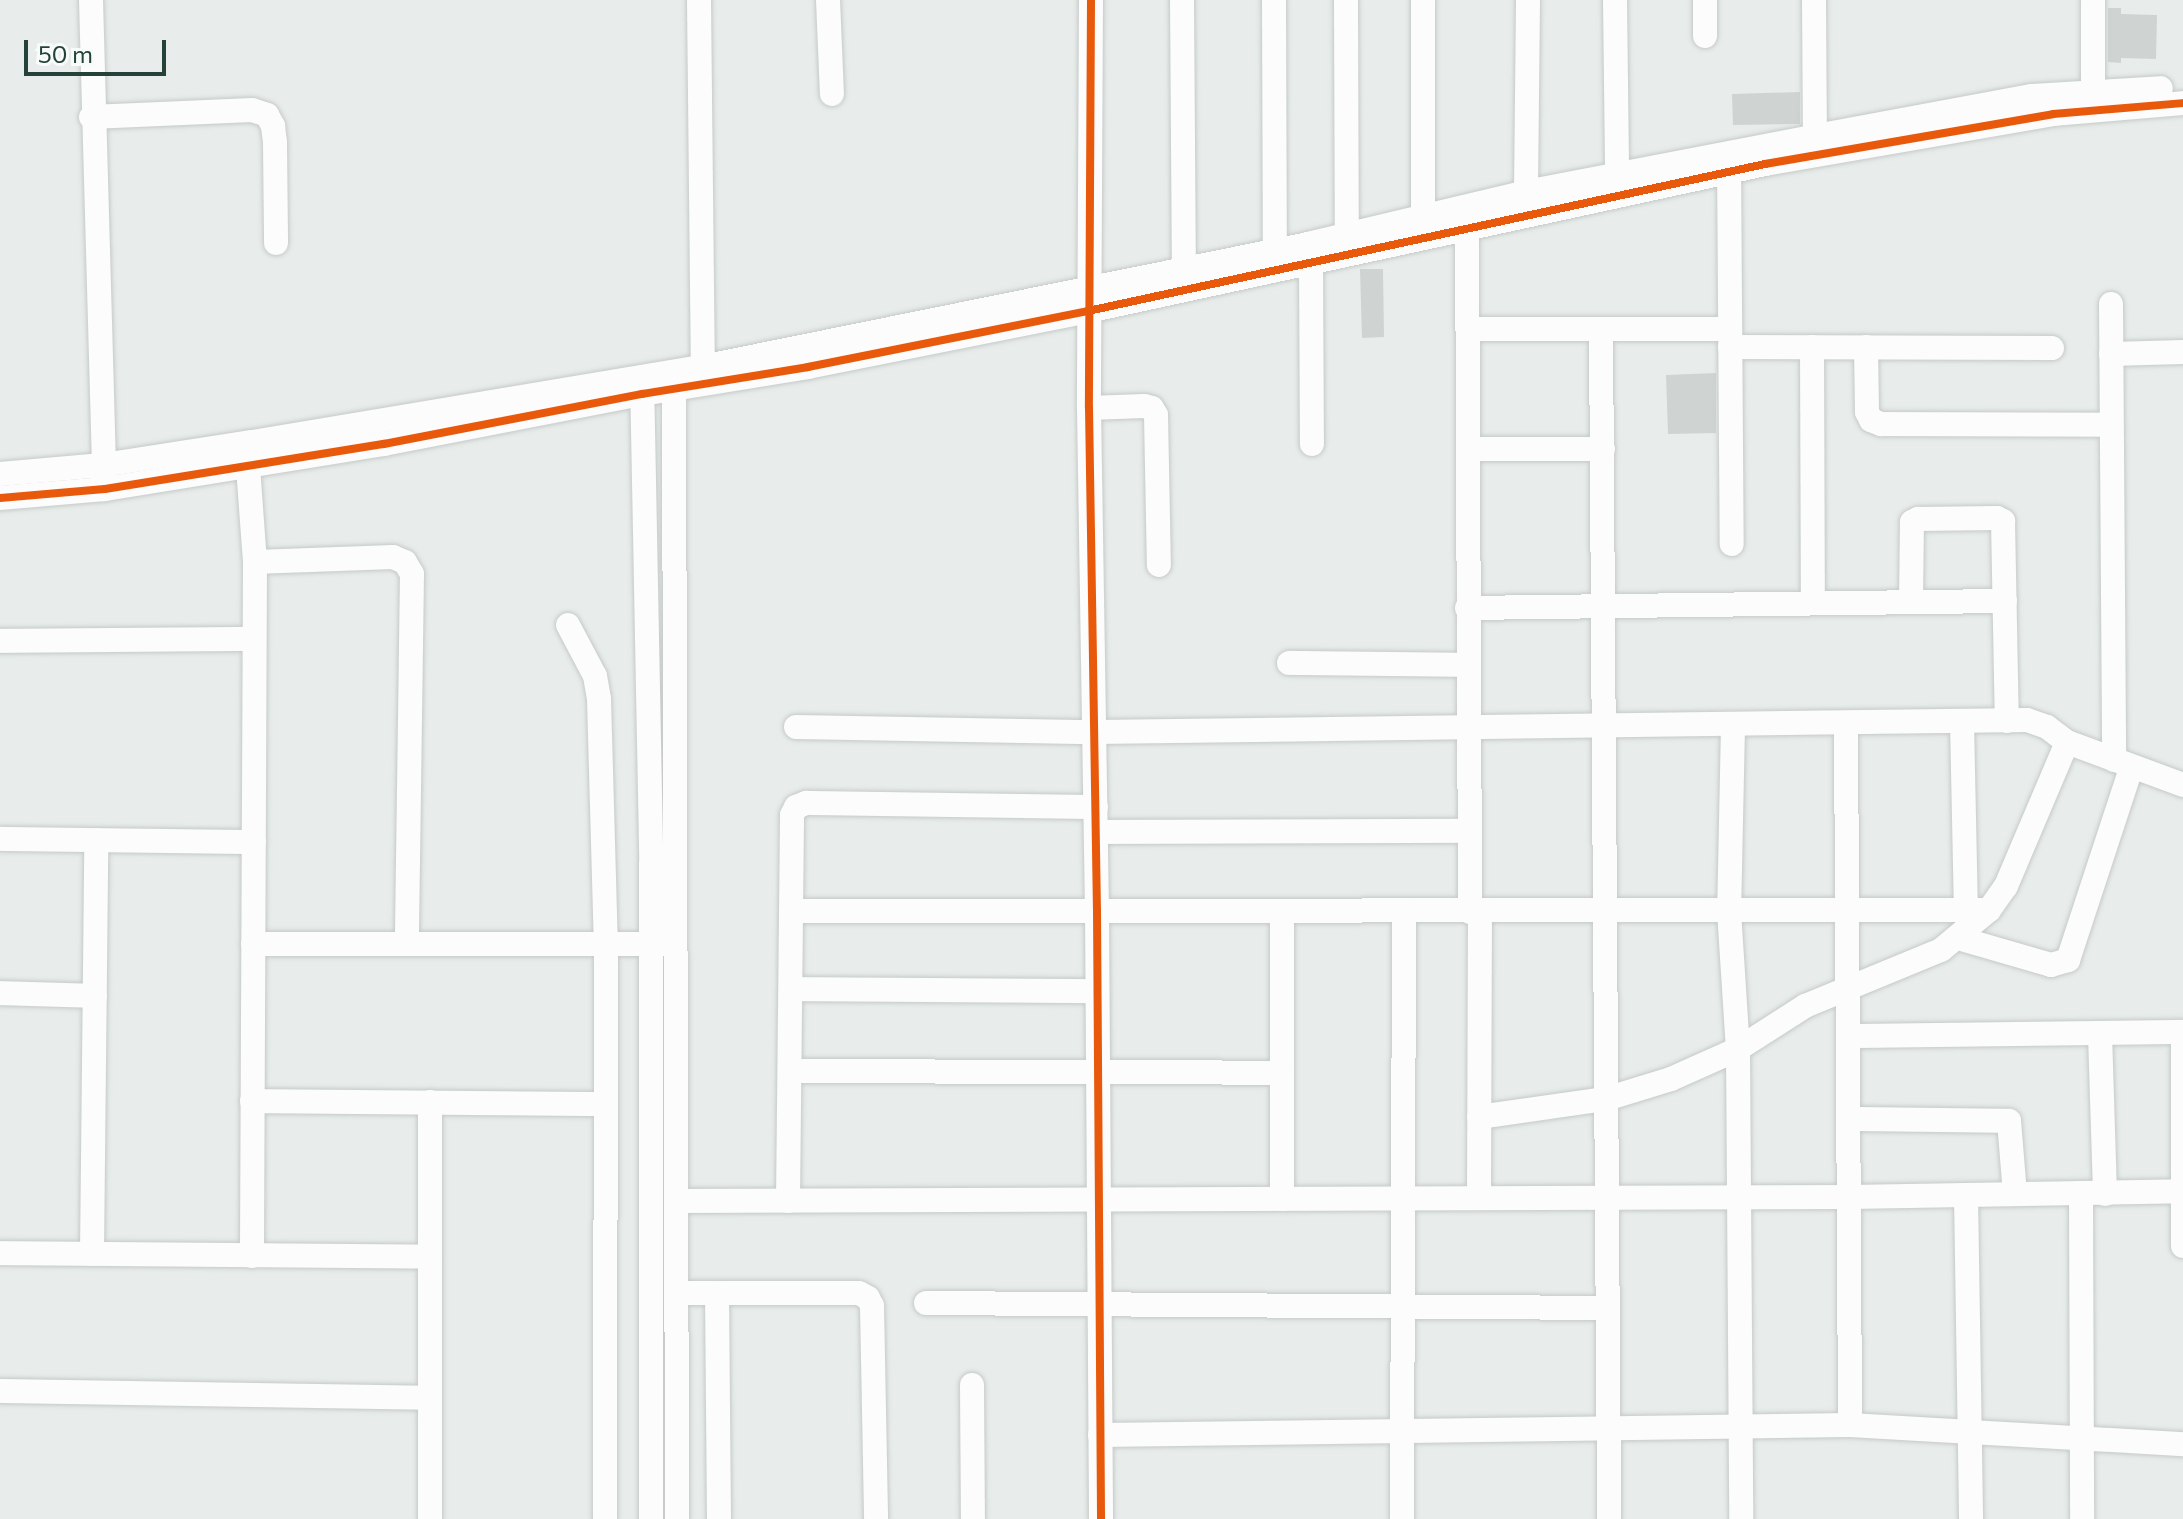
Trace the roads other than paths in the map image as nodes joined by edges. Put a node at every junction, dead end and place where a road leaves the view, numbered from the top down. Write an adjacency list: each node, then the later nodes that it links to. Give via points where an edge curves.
1 (91, 0): 20 (street)
2 (699, 0): 42 (street)
3 (828, 0): 17 (street)
4 (1091, 0): 32 (street)
5 (1182, 0): 31 (street)
6 (1274, 0): 29 (street)
7 (1346, 0): 27 (street)
8 (1423, 0): 25 (street)
9 (1528, 0): 24 (street)
10 (1615, 0): 23 (street)
11 (1705, 0): 14 (street)
12 (1814, 0): 21 (street)
13 (2093, 0): 16 (street)
14 (1705, 36)
15 (2183, 87): 16 (street)
16 (2093, 91): 19 (street)
17 (832, 94)
18 (2183, 103): 19 (street)
19 (2034, 106): 21 (street)
20 (91, 117): 28 (street, via 252,110 267,115 275,142); 52 (street)
21 (1816, 146): 22 (street)
22 (1730, 162): 23 (street); 26 (street); 36 (street)
23 (1617, 175): 24 (street)
24 (1526, 192): 26 (street)
25 (1423, 217): 26 (street); 27 (street)
26 (1467, 219): 30 (street); 34 (street)
27 (1347, 234): 29 (street)
28 (276, 243)
29 (1275, 251): 31 (street)
30 (1311, 263): 32 (street); 47 (street)
31 (1184, 269): 32 (street)
32 (1088, 300): 42 (street); 45 (street)
33 (2111, 304): 41 (street)
34 (1468, 329): 35 (street); 48 (street)
35 (1601, 329): 36 (street); 49 (street)
36 (1730, 338): 37 (street); 54 (street)
37 (1812, 347): 38 (street); 59 (street)
38 (1866, 347): 39 (street); 46 (street, via 1867,412 1881,424)
39 (2052, 348)
40 (2183, 352): 41 (street)
41 (2111, 354): 46 (street)
42 (702, 376): 43 (street)
43 (674, 380): 44 (street); 98 (street)
44 (642, 385): 50 (street); 52 (street); 97 (street)
45 (1089, 408): 56 (street, via 1144,406 1156,415); 74 (street)
46 (2111, 425): 76 (street)
47 (1312, 444)
48 (1468, 449): 49 (street); 61 (street)
49 (1603, 449): 60 (street)
50 (248, 467): 52 (street); 55 (street)
51 (0, 474): 52 (street)
52 (104, 477): 53 (street)
53 (0, 498)
54 (1732, 544)
55 (255, 562): 63 (street); 95 (street, via 393,557 405,562 412,574)
56 (1159, 565)
57 (2005, 601): 58 (street); 58 (street, via 2003,521 1966,518 1912,522); 67 (street)
58 (1911, 602): 59 (street)
59 (1813, 603): 60 (street)
60 (1604, 606): 61 (street); 70 (street)
61 (1467, 608): 66 (street)
62 (568, 625): 96 (street, via 595,676 599,699)
63 (254, 639): 64 (street); 83 (street)
64 (0, 641)
65 (1289, 663): 66 (street)
66 (1468, 665): 73 (street)
67 (2007, 721): 68 (street); 75 (street, via 2027,720)
68 (1962, 722): 69 (street); 85 (street)
69 (1846, 725): 71 (street); 84 (street)
70 (1604, 726): 71 (street); 73 (street); 90 (street)
71 (1733, 726): 91 (street)
72 (796, 727): 74 (street)
73 (1468, 727): 74 (street); 79 (street)
74 (1094, 732): 78 (street)
75 (2067, 742): 76 (street); 85 (street, via 2020,858)
76 (2122, 764): 77 (street); 93 (street, via 2068,960 2051,965)
77 (2183, 785)
78 (1096, 807): 80 (street); 86 (street, via 806,803 792,815)
79 (1469, 831): 80 (street); 92 (street)
80 (1096, 832): 87 (street)
81 (0, 839): 82 (street)
82 (96, 840): 83 (street); 103 (street)
83 (254, 842): 94 (street)
84 (1847, 910): 85 (street); 91 (street); 99 (street)
85 (1977, 910): 93 (street)
86 (793, 911): 87 (street); 100 (street)
87 (1097, 911): 88 (street); 101 (street)
88 (1282, 911): 89 (street); 111 (street)
89 (1404, 911): 92 (street); 128 (street)
90 (1605, 911): 91 (street); 92 (street); 112 (street)
91 (1729, 911): 108 (street)
92 (1475, 912): 116 (street)
93 (1958, 938): 99 (street)
94 (253, 944): 95 (street); 113 (street)
95 (407, 944): 96 (street)
96 (606, 944): 97 (street); 115 (street)
97 (651, 944): 98 (street); 156 (street)
98 (676, 944): 130 (street)
99 (1848, 988): 106 (street); 108 (street, via 1805,1006)
100 (792, 989): 101 (street); 109 (street)
101 (1097, 991): 110 (street)
102 (0, 993): 103 (street)
103 (95, 996): 134 (street)
104 (2183, 1032): 105 (street)
105 (2100, 1034): 106 (street); 121 (street)
106 (1849, 1036): 117 (street)
107 (2183, 1040): 118 (street)
108 (1738, 1049): 112 (street, via 1671,1079); 124 (street)
109 (790, 1071): 110 (street); 131 (street)
110 (1097, 1072): 111 (street); 129 (street)
111 (1282, 1073): 127 (street)
112 (1606, 1099): 116 (street); 123 (street)
113 (252, 1101): 114 (street); 135 (street)
114 (430, 1102): 115 (street); 136 (street)
115 (606, 1104): 155 (street)
116 (1479, 1117): 126 (street)
117 (1850, 1119): 120 (street, via 2009,1121); 125 (street)
118 (2182, 1191): 121 (street); 132 (street)
119 (2081, 1193): 120 (street); 121 (street); 152 (street)
120 (2015, 1194): 122 (street)
121 (2105, 1194)
122 (1966, 1195): 125 (street); 150 (street)
123 (1607, 1197): 124 (street); 126 (street); 141 (street)
124 (1739, 1197): 125 (street); 147 (street)
125 (1850, 1197): 146 (street)
126 (1479, 1198): 128 (street)
127 (1282, 1199): 128 (street); 129 (street)
128 (1403, 1199): 142 (street)
129 (1099, 1200): 131 (street); 140 (street)
130 (676, 1201): 131 (street); 137 (street)
131 (788, 1201)
132 (2183, 1246)
133 (0, 1253): 134 (street)
134 (92, 1254): 135 (street)
135 (252, 1256): 136 (street)
136 (430, 1257): 145 (street)
137 (676, 1293): 138 (street); 157 (street)
138 (717, 1293): 158 (street); 159 (street, via 859,1293 868,1298)
139 (926, 1303): 140 (street)
140 (1099, 1304): 142 (street); 151 (street)
141 (1607, 1308): 142 (street); 148 (street)
142 (1403, 1309): 149 (street)
143 (972, 1385): 160 (street)
144 (0, 1391): 145 (street)
145 (430, 1398): 154 (street)
146 (1850, 1425): 147 (street); 150 (street)
147 (1741, 1426): 148 (street); 164 (street)
148 (1608, 1428): 149 (street); 163 (street)
149 (1403, 1431): 151 (street); 162 (street)
150 (1972, 1432): 152 (street); 165 (street)
151 (1100, 1435): 161 (street)
152 (2082, 1439): 153 (street); 166 (street)
153 (2183, 1444)
154 (430, 1519)
155 (605, 1519)
156 (651, 1519)
157 (677, 1519)
158 (719, 1519)
159 (876, 1519)
160 (973, 1519)
161 (1101, 1519)
162 (1402, 1519)
163 (1609, 1519)
164 (1741, 1519)
165 (1971, 1519)
166 (2082, 1519)

